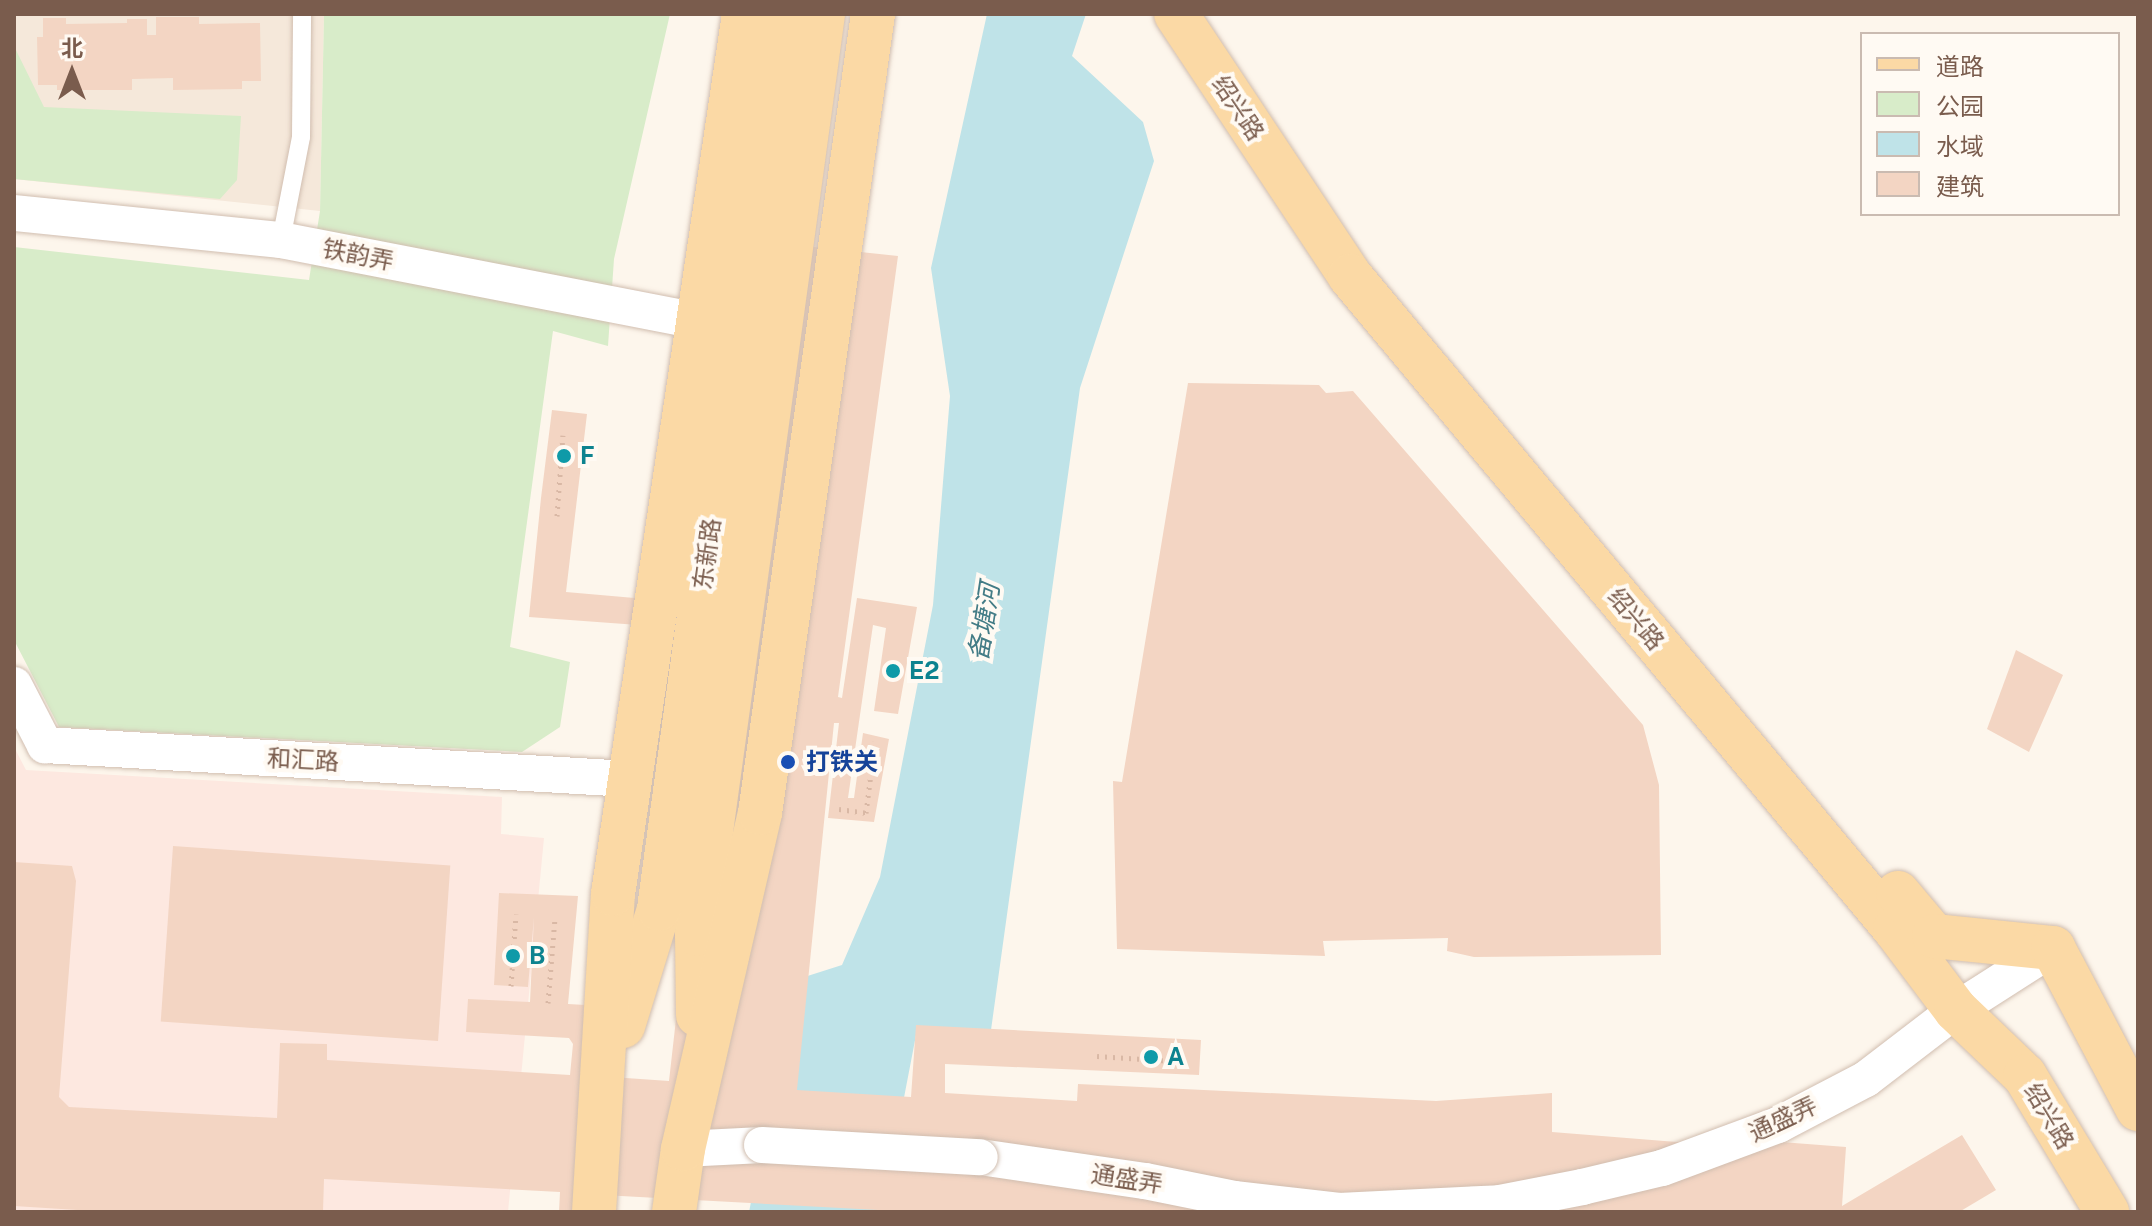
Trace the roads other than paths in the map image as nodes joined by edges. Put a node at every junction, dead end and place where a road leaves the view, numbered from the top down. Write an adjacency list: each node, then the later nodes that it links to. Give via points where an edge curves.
1 (302, 14): 10 (lane, via 301,137)
2 (744, 14): 11 (main road, 东新路)
3 (781, 14): 8 (main road, 东新路)
4 (823, 14): 8 (main road, 东新路)
5 (873, 14): 16 (main road, 东新路, via 760,813)
6 (1176, 14): 15 (main road, 绍兴路, via 1350,276 1895,929)
7 (1213, 14): 14 (main road, 绍兴路, via 1379,264 1934,936)
8 (782, 162): 16 (main road, 东新路, via 697,934); 17 (main road, 东新路, via 659,909)
9 (14, 213): 10 (street, 铁韵弄)
10 (281, 240): 11 (street, 铁韵弄)
11 (698, 321): 13 (main road, 东新路)
12 (14, 685): 13 (street, 和汇路, via 45,745)
13 (629, 779): 17 (main road, 东新路, via 613,894)
14 (2053, 948): 15 (street, 通盛弄); 18 (main road)
15 (1956, 1010): 20 (street, 通盛弄, via 1866,1079 1778,1125 1662,1168 1500,1203); 23 (main road, 绍兴路, via 2025,1076)
16 (700, 1085): 19 (main road, 东新路)
17 (604, 1087): 21 (main road, 东新路)
18 (2138, 1109)
19 (683, 1149): 20 (street, 通盛弄, bridge, via 762,1145 980,1157); 22 (main road, 东新路)
20 (1339, 1211)
21 (594, 1212)
22 (674, 1212)
23 (2107, 1212)

